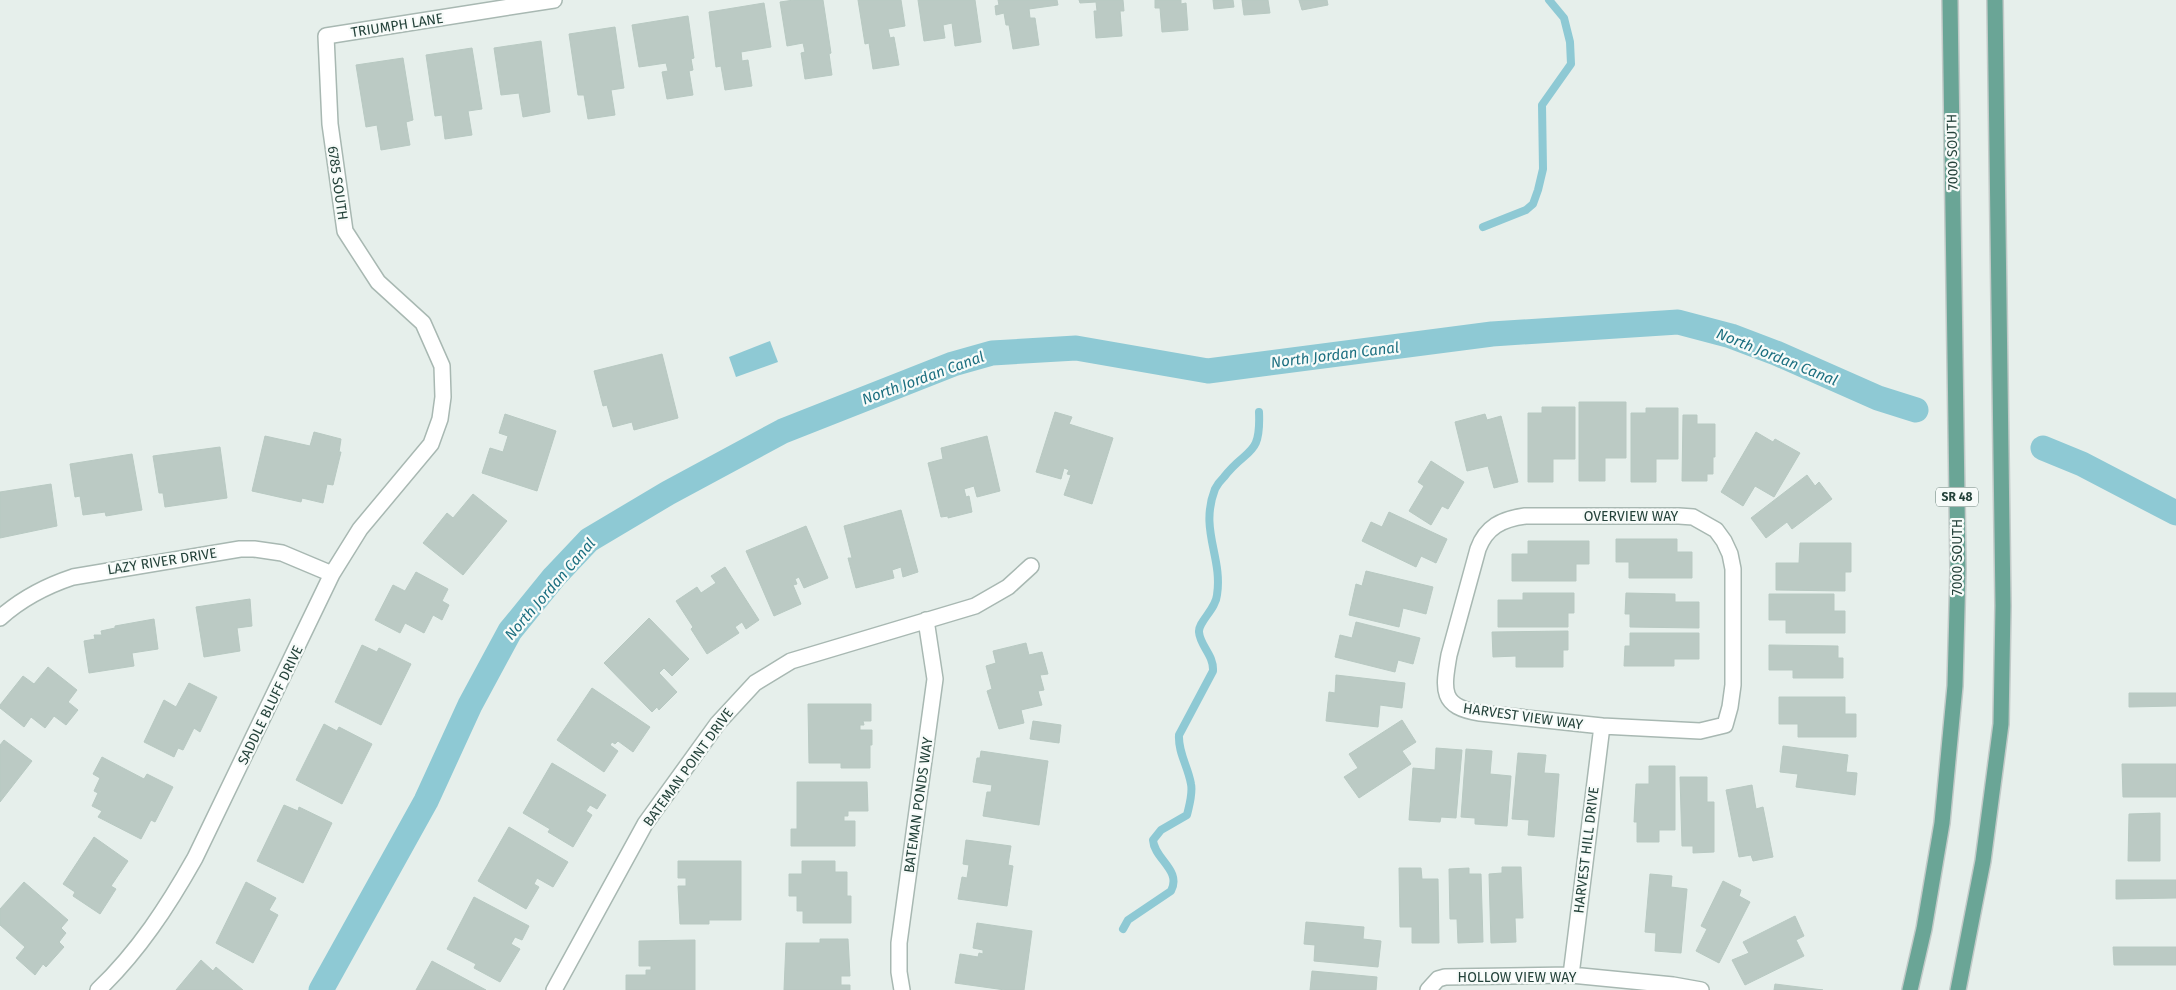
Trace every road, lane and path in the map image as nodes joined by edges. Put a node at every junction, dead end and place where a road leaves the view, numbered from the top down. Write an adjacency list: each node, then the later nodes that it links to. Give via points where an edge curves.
1 (554, 0): 4 (street, TRIUMPH LANE, via 326,36)
2 (1950, 0): 19 (main road, 7000 SOUTH / SR 48, via 1958,569 1955,686 1942,823)
3 (1995, 0): 20 (main road, via 2003,606 2000,724 1983,861)
4 (330, 124): 5 (street, 6785 SOUTH, via 346,231 378,282 423,323 442,366)
5 (440, 419): 8 (street, SADDLE BLUFF DRIVE, via 431,444 360,530)
6 (1495, 525): 11 (street, OVERVIEW WAY, via 1525,516 1679,516 1693,517 1716,530 1724,541 1733,569 1733,685); 12 (street, HARVEST VIEW WAY, via 1483,537 1462,607 1447,664 1448,697 1462,710)
7 (1031, 566): 10 (street, BATEMAN POINT DRIVE, via 1008,587 975,606)
8 (332, 574): 9 (street, LAZY RIVER DRIVE, via 282,553 240,549 72,577 29,597); 14 (street, SADDLE BLUFF DRIVE, via 204,840 172,899 149,932)
9 (0, 618)
10 (926, 620): 15 (street, BATEMAN POINT DRIVE, via 791,661 755,683 718,723 645,824); 16 (street, BATEMAN PONDS WAY, via 935,678 899,944)
11 (1725, 725): 12 (street, HARVEST VIEW WAY, via 1700,731)
12 (1602, 726): 13 (street, HARVEST HILL DRIVE)
13 (1571, 975): 17 (street, HOLLOW VIEW WAY, via 1446,977 1438,979); 18 (street, HOLLOW VIEW WAY)
14 (98, 990)
15 (554, 990)
16 (902, 990)
17 (1428, 990)
18 (1701, 990)
19 (1910, 990)
20 (1958, 990)

